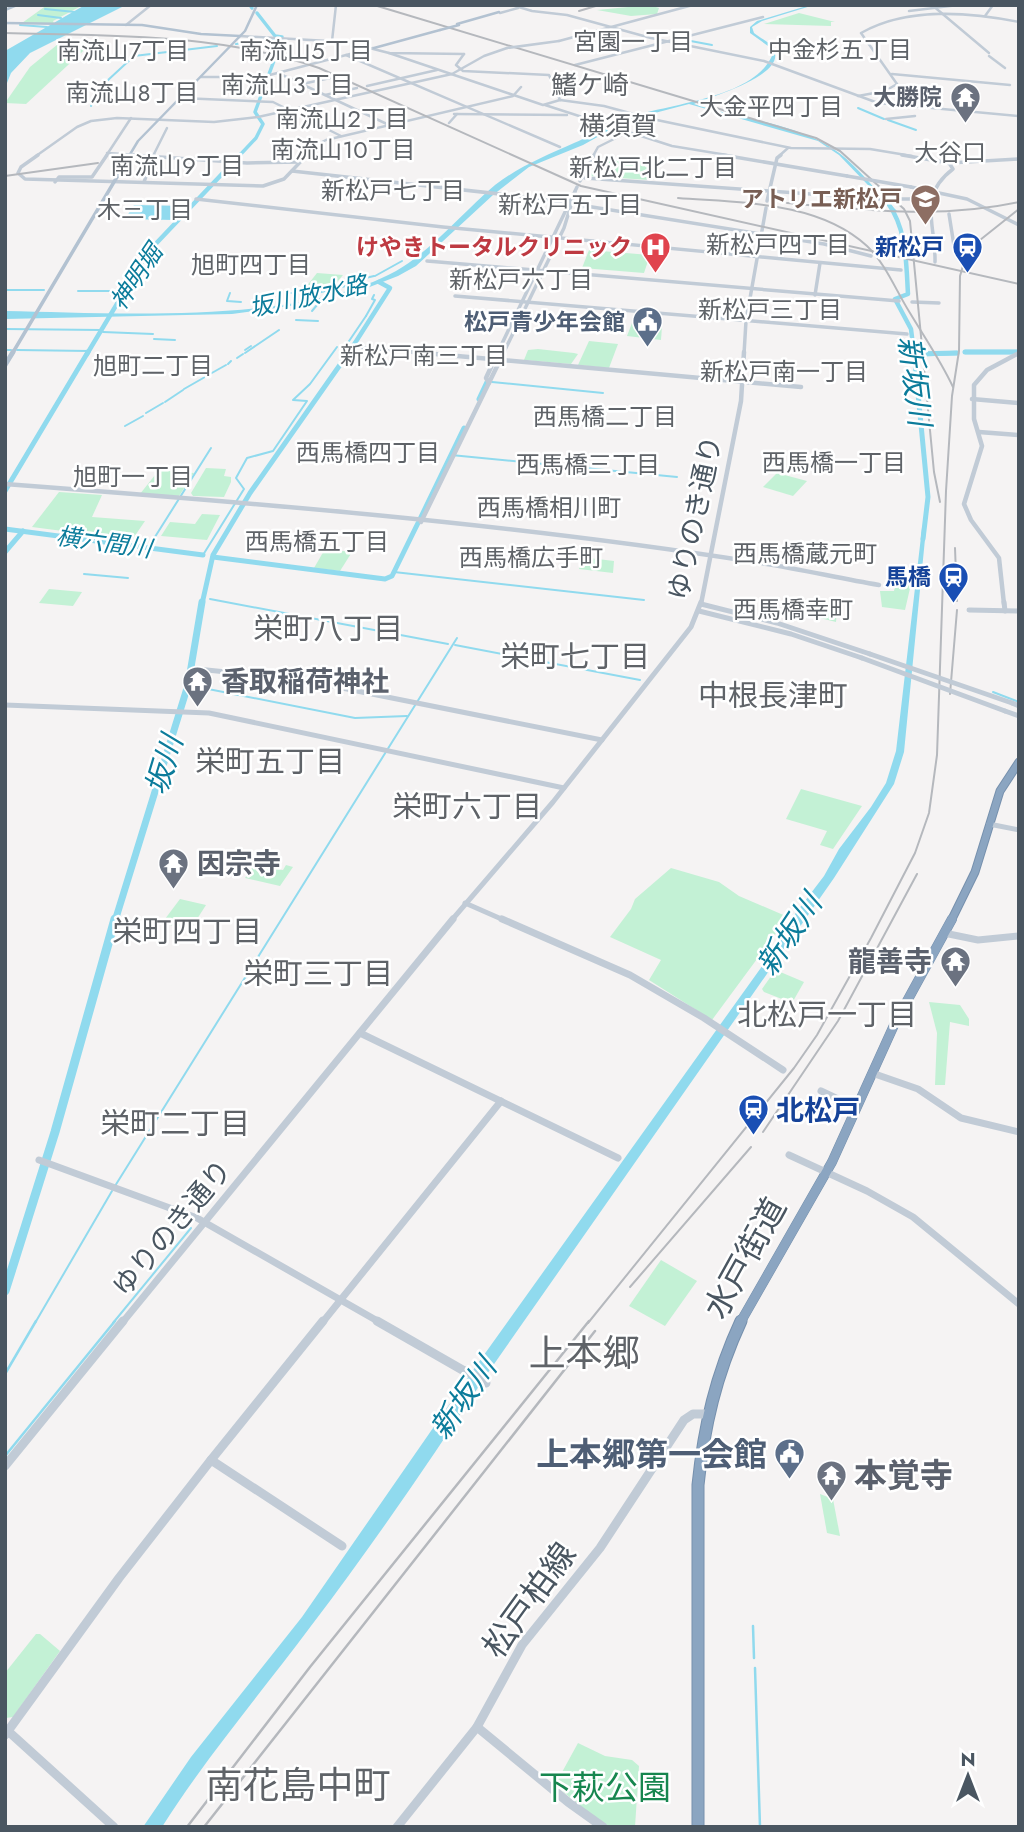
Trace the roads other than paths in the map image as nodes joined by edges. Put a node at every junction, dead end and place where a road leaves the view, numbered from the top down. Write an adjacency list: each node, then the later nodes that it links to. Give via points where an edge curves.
1 (17, 5): 12 (main road)
2 (151, 5): 20 (street)
3 (257, 5): 22 (main road)
4 (336, 5): 23 (street)
5 (512, 5): 10 (street)
6 (693, 5): 21 (street)
7 (933, 5): 11 (street)
8 (958, 5): 11 (street)
9 (993, 5): 15 (street)
10 (521, 6): 14 (street); 21 (street)
11 (938, 9): 13 (street); 17 (street)
12 (5, 10)
13 (909, 11)
14 (499, 13): 25 (main road, bridge)
15 (985, 16): 17 (street); 18 (street)
16 (764, 17): 24 (street)
17 (946, 17): 29 (street); 34 (street, via 888,19 861,32)
18 (1019, 22)
19 (7, 23): 20 (main road)
20 (125, 25): 22 (main road)
21 (613, 28): 24 (street); 31 (street, bridge, via 507,48)
22 (240, 36): 23 (street); 35 (main road)
23 (332, 41): 25 (street)
24 (666, 41): 28 (street); 47 (street, via 776,65)
25 (374, 48): 26 (street); 27 (street)
26 (389, 53): 30 (street); 31 (street, via 463,54 456,65)
27 (346, 55): 32 (street); 37 (street)
28 (575, 65)
29 (1005, 68)
30 (440, 70): 33 (street); 37 (street)
31 (462, 70): 33 (street); 49 (street, via 549,75)
32 (278, 73): 35 (street, via 240,79); 39 (street)
33 (452, 74): 38 (street); 45 (street)
34 (892, 74): 40 (street); 47 (street, via 898,82 894,88)
35 (201, 77): 46 (main road)
36 (335, 77): 39 (street)
37 (400, 79): 38 (street); 41 (street)
38 (411, 83): 48 (street); 52 (street)
39 (302, 84): 44 (street)
40 (1010, 85)
41 (367, 86)
42 (521, 87): 45 (street)
43 (357, 88): 44 (street)
44 (325, 95): 48 (street)
45 (515, 95): 50 (street); 52 (street)
46 (181, 97): 53 (street, via 272,102); 58 (main road)
47 (856, 97): 51 (street)
48 (336, 100): 53 (street); 61 (street)
49 (560, 100): 50 (street); 66 (street)
50 (544, 105): 55 (street)
51 (902, 106): 56 (street); 59 (street, via 916,116)
52 (465, 107): 54 (street); 61 (street)
53 (289, 111): 58 (street, via 214,122); 64 (street)
54 (480, 114): 55 (street); 60 (street, via 455,114); 65 (street)
55 (576, 116): 63 (street)
56 (1019, 116)
57 (131, 118): 58 (street); 67 (street); 77 (street, via 79,125 18,171 28,180)
58 (160, 120): 68 (main road)
59 (886, 120)
60 (449, 123)
61 (389, 125): 64 (street)
62 (167, 128): 69 (street)
63 (626, 133): 73 (street, via 680,148); 75 (street, via 599,147)
64 (341, 136): 71 (street, via 318,144)
65 (560, 147)
66 (788, 148): 72 (street, via 874,149); 73 (street)
67 (107, 153): 68 (street); 77 (street, via 92,177 60,177)
68 (131, 154): 69 (street); 78 (main road)
69 (153, 156): 71 (street); 79 (street)
70 (1019, 159): 72 (street)
71 (300, 162): 74 (street)
72 (949, 163): 80 (street, via 953,168)
73 (775, 164): 80 (street, bridge); 81 (street)
74 (292, 171): 79 (street, via 281,181 263,186); 85 (street)
75 (584, 176): 76 (street); 81 (street)
76 (580, 181)
77 (55, 182): 78 (street)
78 (114, 182): 79 (street); 115 (main road)
79 (144, 182)
80 (932, 190): 83 (street); 89 (street, via 967,199)
81 (770, 192): 83 (street); 84 (street)
82 (198, 199): 91 (street)
83 (929, 199): 96 (street)
84 (767, 201)
85 (567, 202): 86 (street); 86 (street, via 576,190); 91 (street)
86 (573, 203): 90 (street); 91 (street)
87 (766, 208): 90 (street, ゆりのき通り)
88 (949, 214): 92 (street)
89 (1019, 225)
90 (760, 234): 93 (street); 94 (street, ゆりのき通り)
91 (557, 238): 94 (street); 99 (street); 100 (street)
92 (955, 251)
93 (872, 256)
94 (756, 258): 97 (street); 101 (street, ゆりのき通り)
95 (427, 261): 99 (street)
96 (935, 262)
97 (820, 263): 98 (street); 102 (street)
98 (901, 270)
99 (537, 272): 100 (street); 105 (street)
100 (543, 272): 101 (street); 106 (street)
101 (751, 289): 102 (street); 109 (street, ゆりのき通り)
102 (815, 295): 104 (street)
103 (454, 296): 105 (street)
104 (899, 301)
105 (522, 302): 106 (street); 113 (street)
106 (528, 302): 109 (street); 114 (street)
107 (912, 302): 108 (street)
108 (939, 303)
109 (746, 321): 110 (street); 116 (street, ゆりのき通り)
110 (907, 334)
111 (358, 347): 113 (street)
112 (1019, 353): 119 (street, via 980,376)
113 (494, 359): 114 (street); 117 (street, via 486,377)
114 (500, 359): 116 (street); 117 (street)
115 (5, 365)
116 (742, 381): 118 (street); 125 (street, ゆりのき通り)
117 (489, 383): 124 (street)
118 (801, 387)
119 (972, 399): 120 (street); 121 (street)
120 (1019, 403)
121 (979, 433): 122 (street); 130 (street, via 982,449 964,504 999,558)
122 (1019, 437)
123 (9, 485): 124 (street)
124 (419, 522): 125 (street)
125 (709, 556): 126 (street); 127 (street, ゆりのき通り)
126 (879, 585)
127 (701, 604): 129 (street, ゆりのき通り); 134 (street, bridge, via 777,624)
128 (969, 610): 130 (street)
129 (699, 611): 135 (street, bridge, via 790,634); 136 (street, ゆりのき通り)
130 (1005, 611): 131 (street)
131 (1019, 611)
132 (197, 668): 136 (street, via 298,679)
133 (5, 705): 138 (street, via 213,713)
134 (1019, 706)
135 (1019, 716)
136 (602, 740): 138 (street, ゆりのき通り)
137 (1019, 762): 139 (highway, 水戸街道, via 999,790)
138 (564, 788): 141 (street, ゆりのき通り)
139 (989, 824): 140 (street); 142 (highway, 水戸街道, via 974,877)
140 (1019, 830)
141 (465, 903): 144 (street, ゆりのき通り); 145 (street, via 631,975)
142 (944, 933): 143 (street, via 978,940); 146 (highway, 水戸街道)
143 (1019, 936)
144 (360, 1033): 148 (street); 155 (street, ゆりのき通り)
145 (783, 1070)
146 (872, 1073): 149 (highway, 水戸街道); 150 (street, via 918,1089 961,1118)
147 (821, 1091): 149 (street)
148 (501, 1101): 152 (street); 156 (street)
149 (857, 1108): 154 (highway, 水戸街道)
150 (1019, 1132)
151 (789, 1155): 154 (street)
152 (618, 1158)
153 (40, 1160): 155 (street)
154 (826, 1172): 157 (street, via 922,1222); 159 (highway, 水戸街道, via 737,1324)
155 (205, 1222): 156 (street); 161 (street, ゆりのき通り)
156 (340, 1299): 158 (street); 160 (street)
157 (1019, 1304)
158 (486, 1383)
159 (706, 1414): 163 (street, 松戸柏線, via 684,1420 600,1548 522,1645); 168 (highway, 水戸街道, via 698,1485)
160 (211, 1460): 162 (street); 164 (street)
161 (5, 1466)
162 (342, 1546)
163 (477, 1727): 166 (street, 松戸柏線); 167 (street)
164 (7, 1732): 165 (street)
165 (114, 1827)
166 (397, 1827)
167 (603, 1827)
168 (698, 1827)

